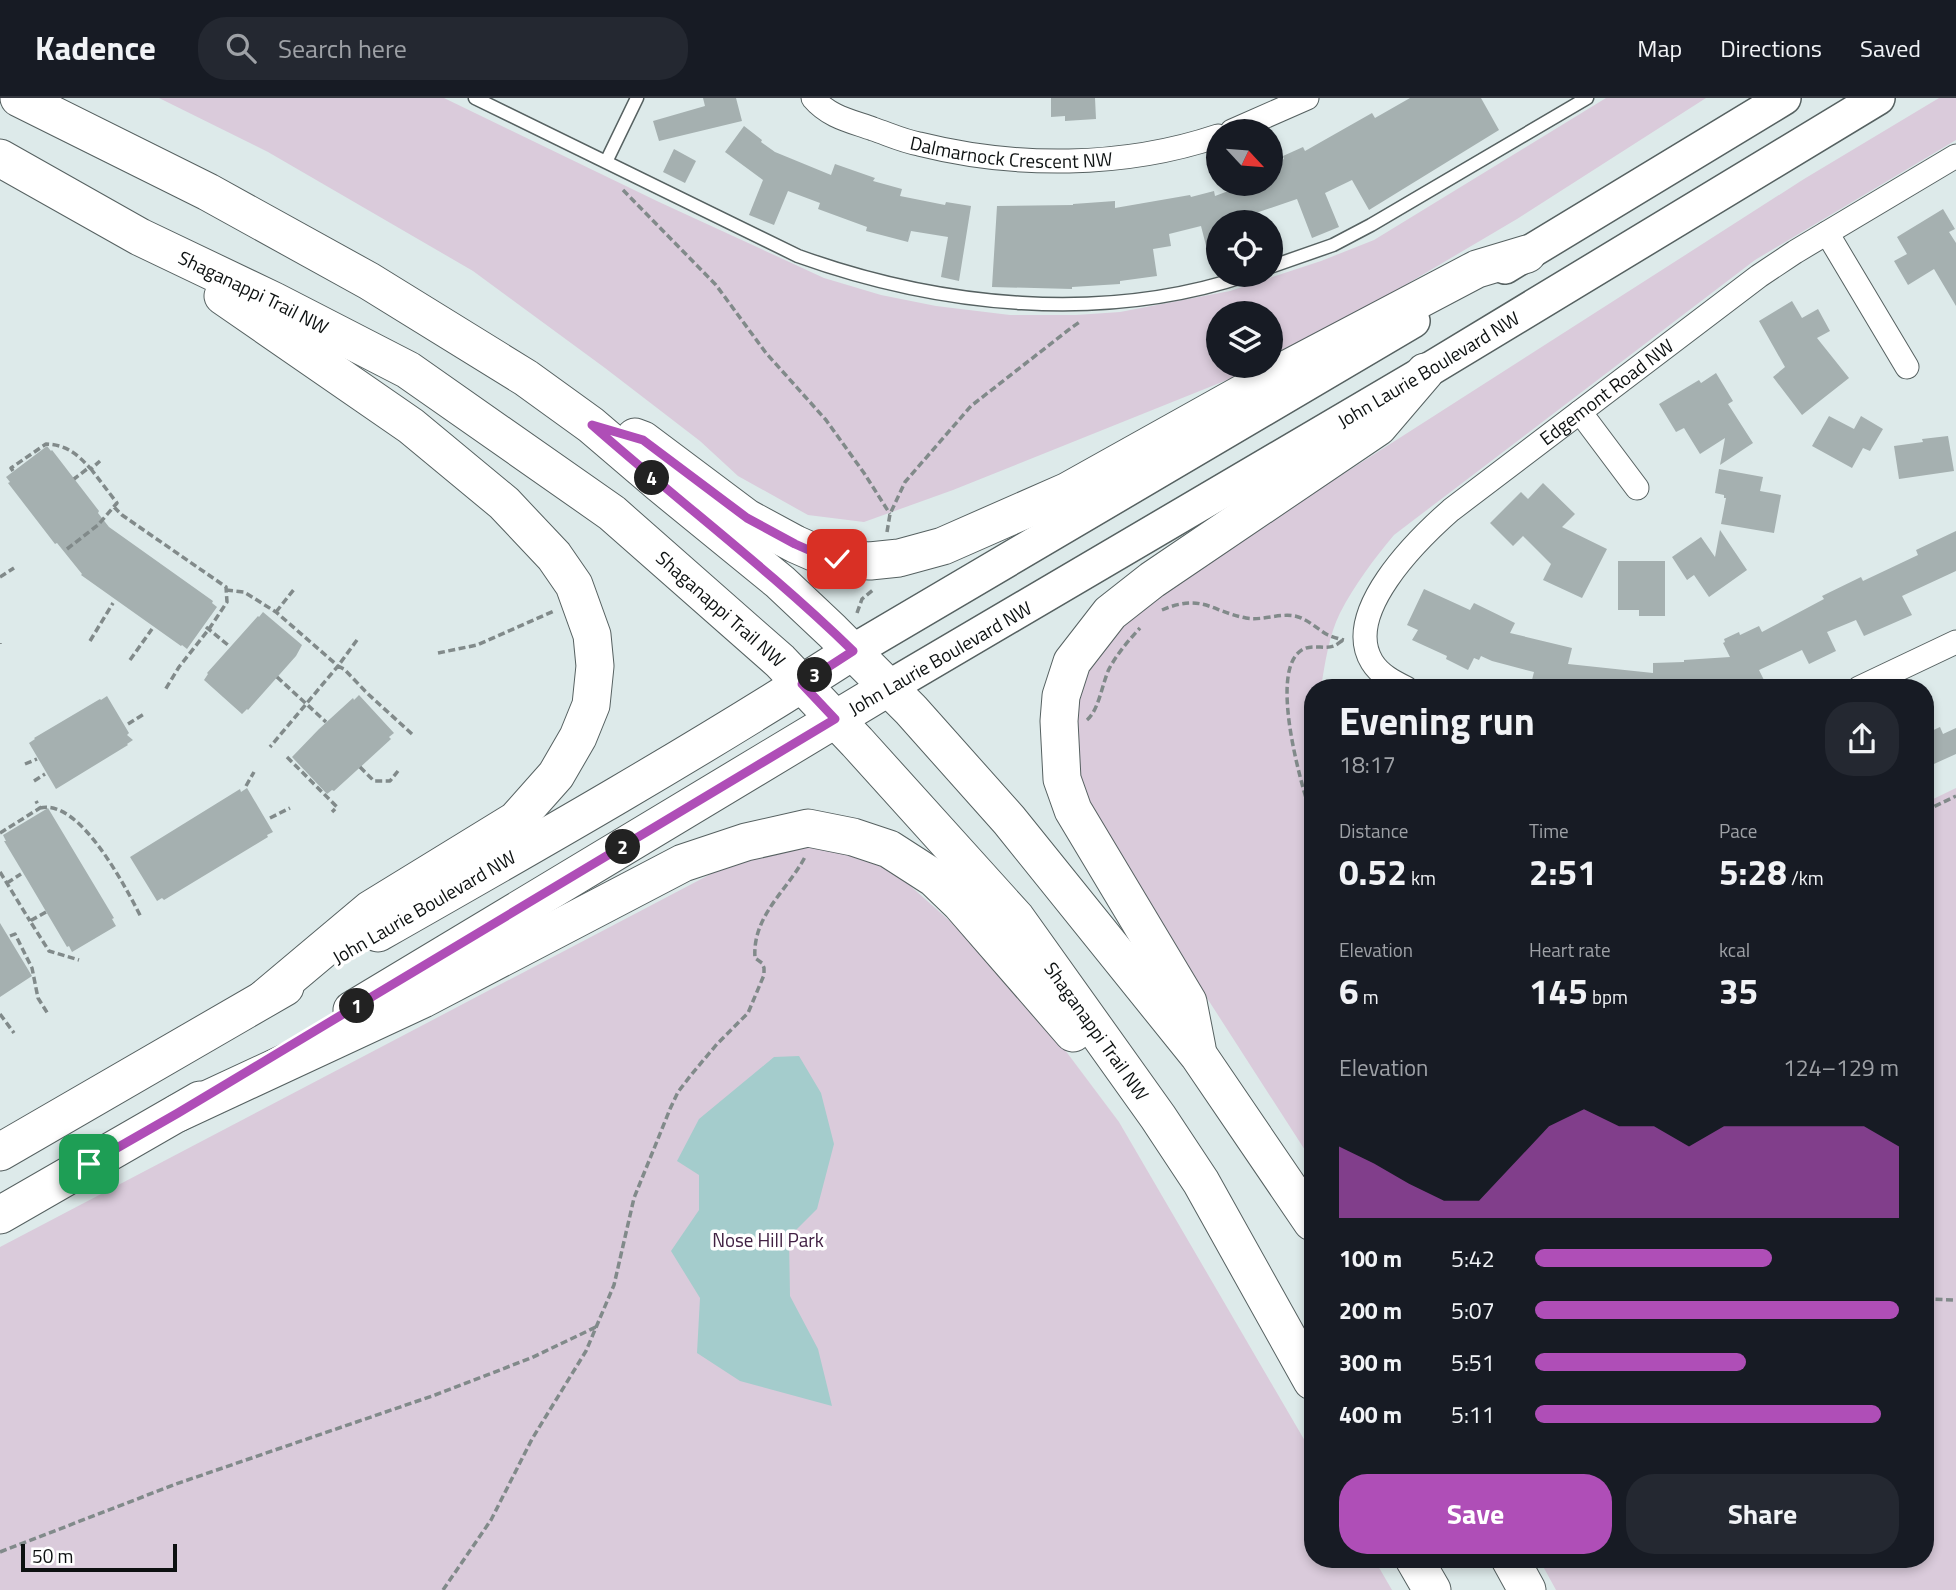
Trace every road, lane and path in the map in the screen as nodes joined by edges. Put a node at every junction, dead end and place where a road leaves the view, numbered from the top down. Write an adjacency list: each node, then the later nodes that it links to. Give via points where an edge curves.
1 (19, 98): 23 (main road, via 208,192 369,281 526,378)
2 (475, 98): 13 (lane)
3 (637, 98): 13 (lane)
4 (813, 98): 10 (street, Dalmarnock Crescent NW, via 828,113 917,144 976,156 1025,161 1132,156)
5 (1307, 98): 9 (street)
6 (1587, 98): 17 (lane, via 1371,225 1333,245)
7 (1784, 98): 16 (main road, John Laurie Boulevard NW)
8 (1878, 98): 21 (main road, John Laurie Boulevard NW)
9 (1259, 119)
10 (1206, 140)
11 (1956, 156): 14 (street, Edgemont Road NW)
12 (0, 158): 15 (main road, Shaganappi Trail NW)
13 (606, 162): 19 (lane, via 748,233 842,272 989,300); 19 (path, via 616,183 716,285 766,353 826,420 890,514 905,482 971,406 1071,328)
14 (1826, 233): 20 (street); 22 (street, Edgemont Road NW, via 1759,276)
15 (140, 237): 55 (main road, Shaganappi Trail NW, via 408,370 612,513); 95 (main road, via 411,426 504,503 575,585 592,635 591,705 578,737 556,775 516,820 371,909)
16 (1527, 254): 23 (main road, via 1477,269 1068,491 943,546 899,558 870,561 820,555 747,518 643,440); 48 (main road, John Laurie Boulevard NW)
17 (1283, 262)
18 (1206, 286): 19 (lane)
19 (1113, 302)
20 (1907, 367)
21 (1425, 372): 56 (main road, John Laurie Boulevard NW); 99 (main road, via 1378,427 1110,613 1072,662 1061,696 1062,779 1073,810 1188,1002)
22 (1580, 412): 28 (street); 47 (street, Edgemont Road NW, via 1451,510 1415,544 1375,601 1366,624)
23 (592, 425): 48 (main road, via 780,582)
24 (100, 461): 25 (path)
25 (91, 469): 26 (path, via 65,447 46,444 10,468); 27 (path); 29 (path, via 113,496)
26 (13, 471)
27 (74, 479)
28 (1637, 488)
29 (114, 507): 30 (path); 34 (path)
30 (67, 549)
31 (14, 568): 32 (path)
32 (0, 577)
33 (295, 588): 38 (path)
34 (226, 590): 38 (path, via 244,592); 40 (path, via 227,602)
35 (113, 603): 44 (path)
36 (556, 609): 49 (path, via 477,645)
37 (1162, 610): 43 (path, via 1191,602 1245,618 1295,616)
38 (276, 612): 51 (path)
39 (1143, 625): 63 (path, via 1117,656)
40 (208, 628): 46 (path); 57 (path)
41 (152, 629): 50 (path)
42 (357, 640): 51 (path)
43 (1343, 640): 47 (path); 77 (path, via 1332,647 1299,651 1287,676 1287,704)
44 (90, 641)
45 (1956, 642): 54 (street)
46 (228, 645)
47 (1366, 647): 53 (street, via 1372,662)
48 (853, 651): 55 (main road, John Laurie Boulevard NW); 56 (main road)
49 (438, 653)
50 (130, 660)
51 (338, 666): 58 (path); 59 (path)
52 (278, 677): 59 (path)
53 (1391, 679)
54 (1878, 679)
55 (802, 684): 62 (main road, Shaganappi Trail NW); 95 (main road, John Laurie Boulevard NW)
56 (889, 687): 62 (main road, John Laurie Boulevard NW); 99 (main road, via 1009,820)
57 (165, 690)
58 (376, 702): 60 (path); 66 (path)
59 (306, 703): 64 (path); 67 (path)
60 (372, 706)
61 (144, 714): 65 (path)
62 (835, 719): 100 (main road, John Laurie Boulevard NW); 101 (main road, Shaganappi Trail NW, via 1016,918)
63 (1086, 721)
64 (326, 722)
65 (128, 724)
66 (412, 734)
67 (270, 747)
68 (287, 757): 83 (path, via 337,807)
69 (37, 759): 70 (path)
70 (25, 764)
71 (360, 766): 72 (path, via 374,781 390,781)
72 (398, 771)
73 (254, 772): 76 (path)
74 (45, 774): 75 (path)
75 (34, 781)
76 (246, 786)
77 (1304, 792)
78 (1956, 796): 80 (path)
79 (36, 801): 81 (path)
80 (1934, 807)
81 (40, 808): 85 (path); 91 (path, via 55,808 85,830 111,862)
82 (290, 808): 84 (path)
83 (332, 812)
84 (270, 818)
85 (0, 833)
86 (807, 853): 107 (path, via 758,930 755,958 764,968 748,1013 697,1068 670,1109 634,1198 617,1277)
87 (0, 872): 89 (path)
88 (21, 874): 89 (path)
89 (6, 883): 92 (path)
90 (46, 912): 92 (path)
91 (141, 917)
92 (30, 921): 94 (path, via 49,951)
93 (10, 936): 97 (path, via 15,934 33,968 38,998)
94 (79, 960)
95 (265, 998): 102 (main road, John Laurie Boulevard NW)
96 (0, 1014): 98 (path)
97 (48, 1014)
98 (14, 1033)
99 (1199, 1056): 103 (main road)
100 (178, 1113): 101 (main road, via 423,999 683,863 808,828 889,849 934,878 1110,1076); 104 (main road, John Laurie Boulevard NW)
101 (1158, 1117): 108 (main road, Shaganappi Trail NW, via 1201,1182)
102 (0, 1152)
103 (1304, 1210)
104 (0, 1215)
105 (1934, 1299): 106 (path)
106 (1956, 1300)
107 (597, 1326): 109 (path, via 531,1358 435,1395 176,1484); 112 (path, via 491,1520)
108 (1304, 1367)
109 (0, 1552)
110 (1419, 1568): 113 (main road)
111 (1515, 1568): 114 (main road)
112 (443, 1590)
113 (1432, 1590)
114 (1527, 1590)

